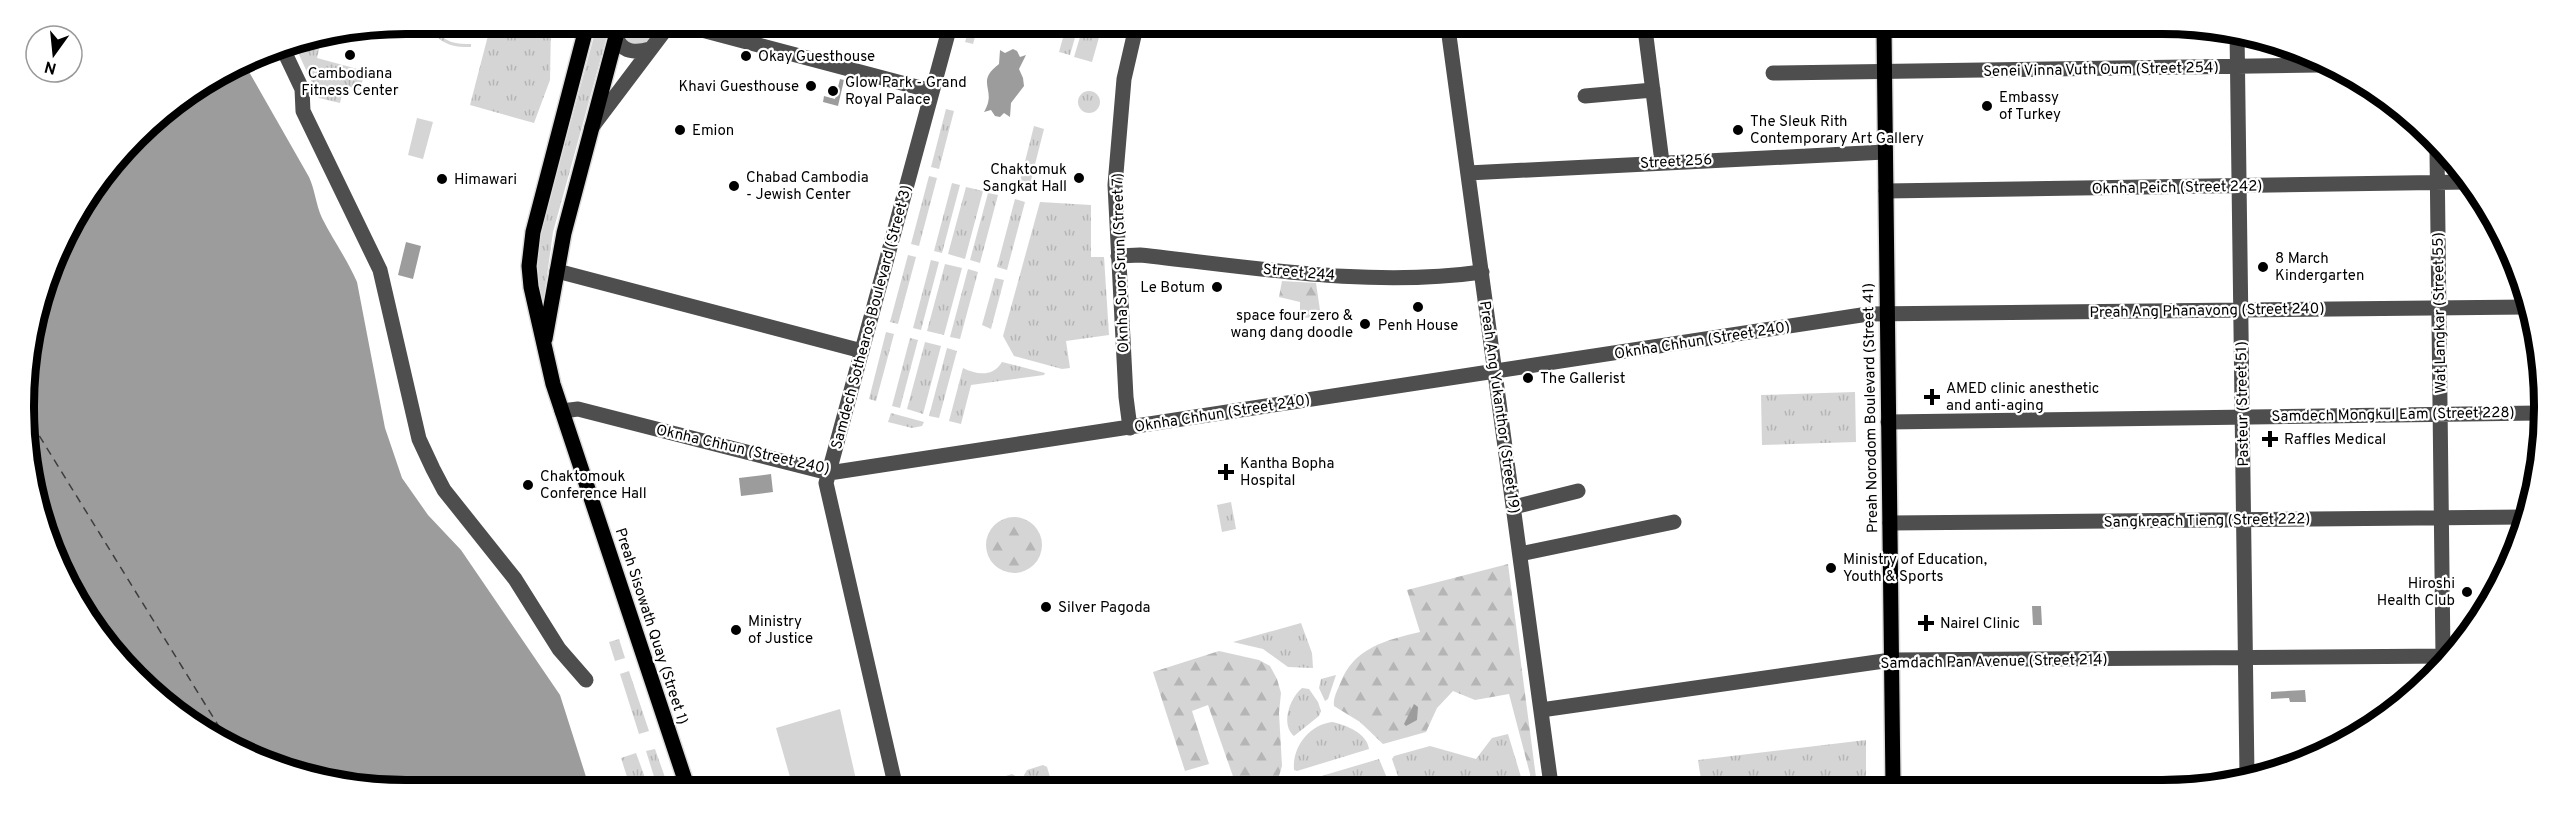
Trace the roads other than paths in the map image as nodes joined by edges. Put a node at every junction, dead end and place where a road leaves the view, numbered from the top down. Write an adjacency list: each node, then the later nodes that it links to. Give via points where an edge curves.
1 (585, 34): 33 (main road, Preah Sisowath Quay (Street 1), via 530,245)
2 (616, 34): 21 (main road, Preah Sisowath Quay (Street 1))
3 (617, 34): 12 (street, Preah Sisowath Quay (Street 1), via 618,42 628,50)
4 (662, 34): 12 (street, Preah Sisowath Quay (Street 1))
5 (716, 34): 19 (street)
6 (948, 34): 19 (street, Samdech Sothearos Boulevard (Street 3))
7 (1134, 34): 30 (street, Oknha Suor Srun (Street 7), via 1124,79 1117,156)
8 (1449, 34): 25 (street, Preah Ang Yukanthor (Street 19))
9 (1646, 34): 18 (street)
10 (1884, 34): 17 (main road, Preah Norodom Boulevard (Street 41))
11 (2237, 42): 15 (street, Pasteur (Street 51))
12 (651, 49): 21 (street, Preah Sisowath Quay (Street 1))
13 (286, 55): 61 (street, via 302,89 303,111 381,270 419,439 433,469 444,490 515,579 559,649)
14 (2310, 65): 15 (street, Senei Vinna Vuth Oum (Street 254))
15 (2237, 67): 17 (street, Senei Vinna Vuth Oum (Street 254)); 28 (street, Pasteur (Street 51))
16 (1773, 73): 17 (street, Senei Vinna Vuth Oum (Street 254))
17 (1884, 73): 22 (main road, Preah Norodom Boulevard (Street 41))
18 (1653, 90): 20 (street); 24 (street)
19 (932, 92): 40 (street, Samdech Sothearos Boulevard (Street 3))
20 (1585, 96)
21 (592, 127): 31 (main road, Preah Sisowath Quay (Street 1))
22 (1885, 152): 24 (street, Street 256); 29 (main road, Preah Norodom Boulevard (Street 41))
23 (2437, 156): 27 (street, Wat Langkar (Street 55))
24 (1662, 162): 25 (street, Street 256)
25 (1468, 173): 32 (street, Preah Ang Yukanthor (Street 19))
26 (2460, 182): 27 (street, Oknha Peich (Street 242))
27 (2437, 183): 28 (street, Oknha Peich (Street 242)); 36 (street, Wat Langkar (Street 55))
28 (2239, 186): 29 (street, Oknha Peich (Street 242)); 37 (street, Pasteur (Street 51))
29 (1886, 191): 38 (main road, Preah Norodom Boulevard (Street 41))
30 (1118, 256): 32 (street, Street 244, via 1380,278); 47 (street, Oknha Suor Srun (Street 7))
31 (557, 271): 34 (main road, Preah Sisowath Quay (Street 1)); 40 (street)
32 (1482, 272): 41 (street, Preah Ang Yukanthor (Street 19))
33 (534, 304): 34 (main road, via 545,312); 39 (main road, Preah Sisowath Quay (Street 1))
34 (553, 305): 39 (main road, Preah Sisowath Quay (Street 1))
35 (2521, 307): 36 (street, Preah Ang Phanavong (Street 240))
36 (2439, 308): 37 (street, Preah Ang Phanavong (Street 240)); 43 (street, Wat Langkar (Street 55))
37 (2241, 310): 38 (street, Preah Ang Phanavong (Street 240)); 45 (street, Pasteur (Street 51))
38 (1887, 314): 41 (street, Oknha Chhun (Street 240)); 46 (main road, Preah Norodom Boulevard (Street 41))
39 (545, 342): 42 (main road, Preah Sisowath Quay (Street 1))
40 (862, 351): 48 (street, Samdech Sothearos Boulevard (Street 3))
41 (1496, 371): 47 (street, Oknha Chhun (Street 240)); 50 (street, Preah Ang Yukanthor (Street 19))
42 (562, 411): 48 (street, Oknha Chhun (Street 240), via 578,409); 64 (main road, Preah Sisowath Quay (Street 1))
43 (2440, 413): 44 (street, Samdech Mongkul Eam (Street 228)); 45 (street, Samdech Mongkul Eam (Street 228)); 51 (street, Wat Langkar (Street 55))
44 (2534, 413)
45 (2242, 416): 46 (street, Samdech Mongkul Eam (Street 228)); 53 (street, Pasteur (Street 51))
46 (1888, 422): 55 (main road, Preah Norodom Boulevard (Street 41))
47 (1130, 428): 48 (street, Oknha Chhun (Street 240))
48 (829, 473): 65 (street, Samdech Sothearos Boulevard (Street 3), via 826,483)
49 (1578, 491): 50 (street)
50 (1514, 507): 56 (street, Preah Ang Yukanthor (Street 19))
51 (2441, 518): 52 (street, Sangkreach Tieng (Street 222)); 53 (street, Sangkreach Tieng (Street 222)); 57 (street, Wat Langkar (Street 55))
52 (2518, 518)
53 (2243, 520): 55 (street, Sangkreach Tieng (Street 222)); 59 (street, Pasteur (Street 51))
54 (1674, 522): 56 (street)
55 (1890, 524): 60 (main road, Preah Norodom Boulevard (Street 41))
56 (1520, 554): 62 (street, Preah Ang Yukanthor (Street 19))
57 (2446, 649)
58 (2439, 656): 59 (street, Samdach Pan Avenue (Street 214))
59 (2245, 657): 60 (street, Samdach Pan Avenue (Street 214)); 63 (street, Pasteur (Street 51))
60 (1891, 660): 62 (street, Samdach Pan Avenue (Street 214)); 67 (main road, Preah Norodom Boulevard (Street 41))
61 (586, 680)
62 (1541, 710): 66 (street, Preah Ang Yukanthor (Street 19))
63 (2247, 769)
64 (685, 780)
65 (895, 780)
66 (1550, 780)
67 (1893, 780)

